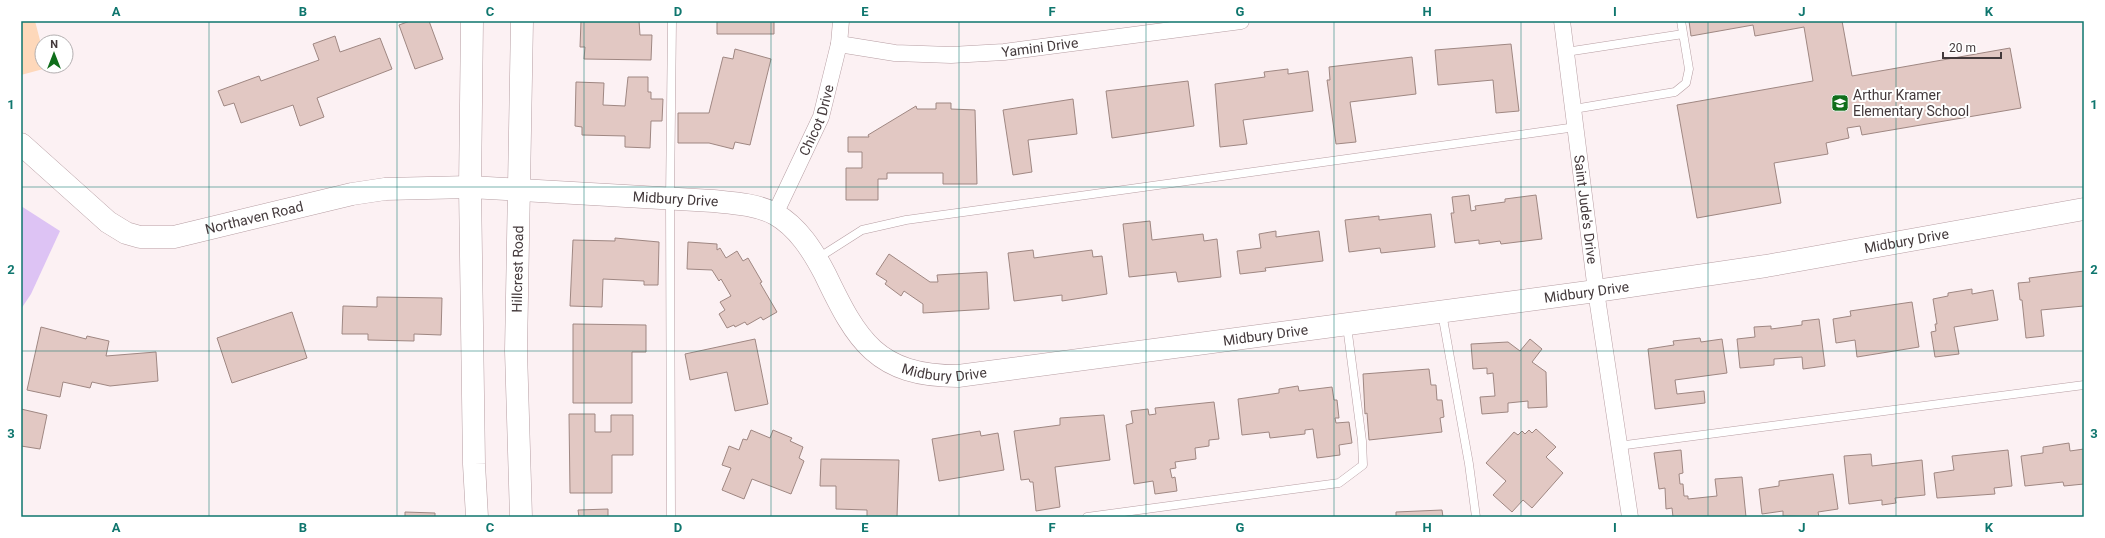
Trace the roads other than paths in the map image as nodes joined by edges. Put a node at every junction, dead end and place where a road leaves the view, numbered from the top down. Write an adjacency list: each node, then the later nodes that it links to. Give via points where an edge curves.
1 (472, 21): 14 (street)
2 (522, 21): 15 (street, Hillcrest Road)
3 (672, 21): 16 (lane)
4 (841, 21): 9 (street, Chicot Drive)
5 (1241, 21): 9 (street, Yamini Drive, via 1004,52 959,55 895,53)
6 (1562, 21): 10 (street, Saint Jude's Drive)
7 (1681, 21): 8 (lane)
8 (1684, 34): 10 (lane); 11 (lane, via 1689,68 1686,83 1675,92)
9 (839, 44): 18 (street, Chicot Drive, via 821,117)
10 (1566, 52): 11 (street, Saint Jude's Drive)
11 (1574, 109): 12 (street, Saint Jude's Drive)
12 (1576, 128): 19 (lane, via 906,220 862,230); 20 (street, Saint Jude's Drive)
13 (21, 144): 14 (street, Northaven Road, via 108,222 140,237 174,237 384,189)
14 (470, 187): 15 (street, Northaven Road); 25 (street)
15 (519, 190): 16 (street, Midbury Drive); 26 (street, Hillcrest Road, via 516,351)
16 (670, 198): 18 (street, Midbury Drive, via 748,205); 27 (lane)
17 (2084, 209): 20 (street, Midbury Drive, via 1766,266)
18 (774, 214): 19 (street, Midbury Drive, via 795,229)
19 (817, 259): 22 (street, Midbury Drive, via 844,315 869,348 889,361 912,371 934,376 958,376)
20 (1596, 291): 21 (street, Midbury Drive); 24 (street, Saint Jude's Drive)
21 (1442, 311): 22 (street, Midbury Drive); 29 (lane)
22 (1347, 324): 28 (lane, via 1363,465 1339,483)
23 (2084, 385): 24 (lane)
24 (1618, 446): 30 (street, Saint Jude's Drive)
25 (477, 517)
26 (521, 517)
27 (671, 517)
28 (1087, 517)
29 (1476, 517)
30 (1630, 517)

